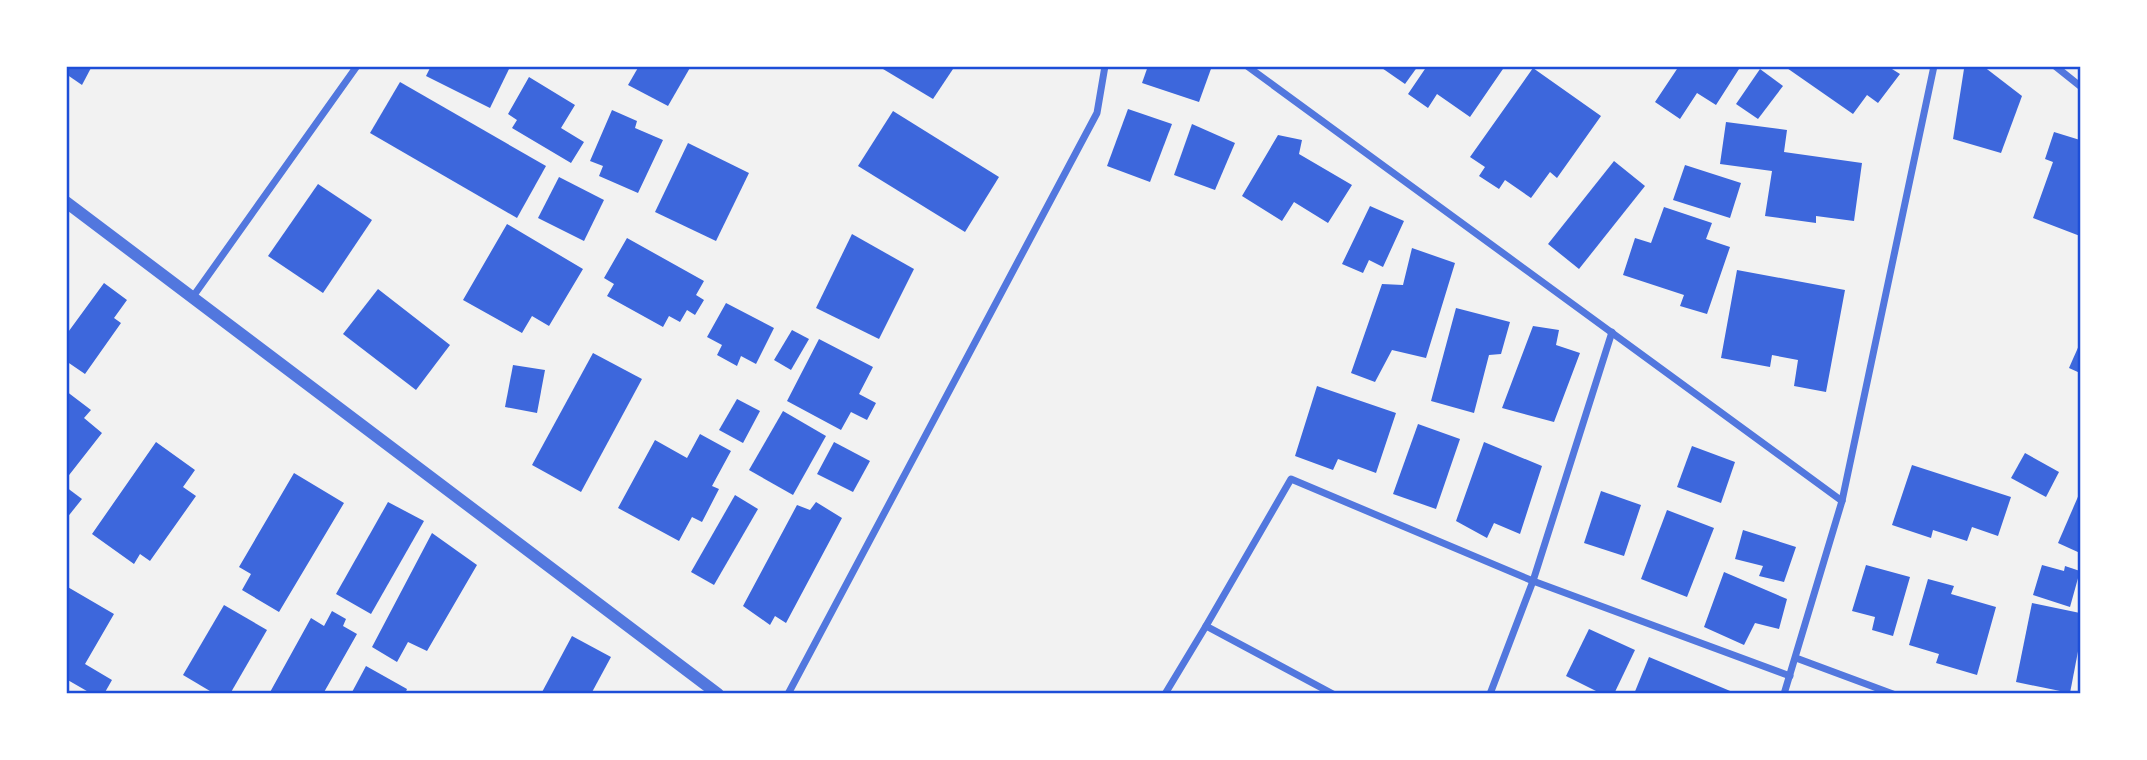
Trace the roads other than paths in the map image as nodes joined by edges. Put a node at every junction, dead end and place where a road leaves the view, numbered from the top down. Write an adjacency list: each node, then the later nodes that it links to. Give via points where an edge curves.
1 (357, 66): 8 (street)
2 (1105, 66): 16 (street, via 1097,113)
3 (1247, 66): 9 (street)
4 (1934, 66): 10 (street)
5 (2055, 66): 6 (street)
6 (2081, 86)
7 (66, 202): 8 (street)
8 (191, 298): 15 (street)
9 (1612, 332): 10 (street); 11 (street)
10 (1842, 501): 13 (street)
11 (1534, 581): 12 (street, via 1292,479); 14 (street); 19 (street)
12 (1206, 626): 17 (street); 18 (street)
13 (1796, 658): 14 (street); 21 (street)
14 (1790, 676): 20 (street)
15 (718, 694)
16 (788, 694)
17 (1165, 694)
18 (1333, 694)
19 (1490, 694)
20 (1784, 694)
21 (1893, 694)

